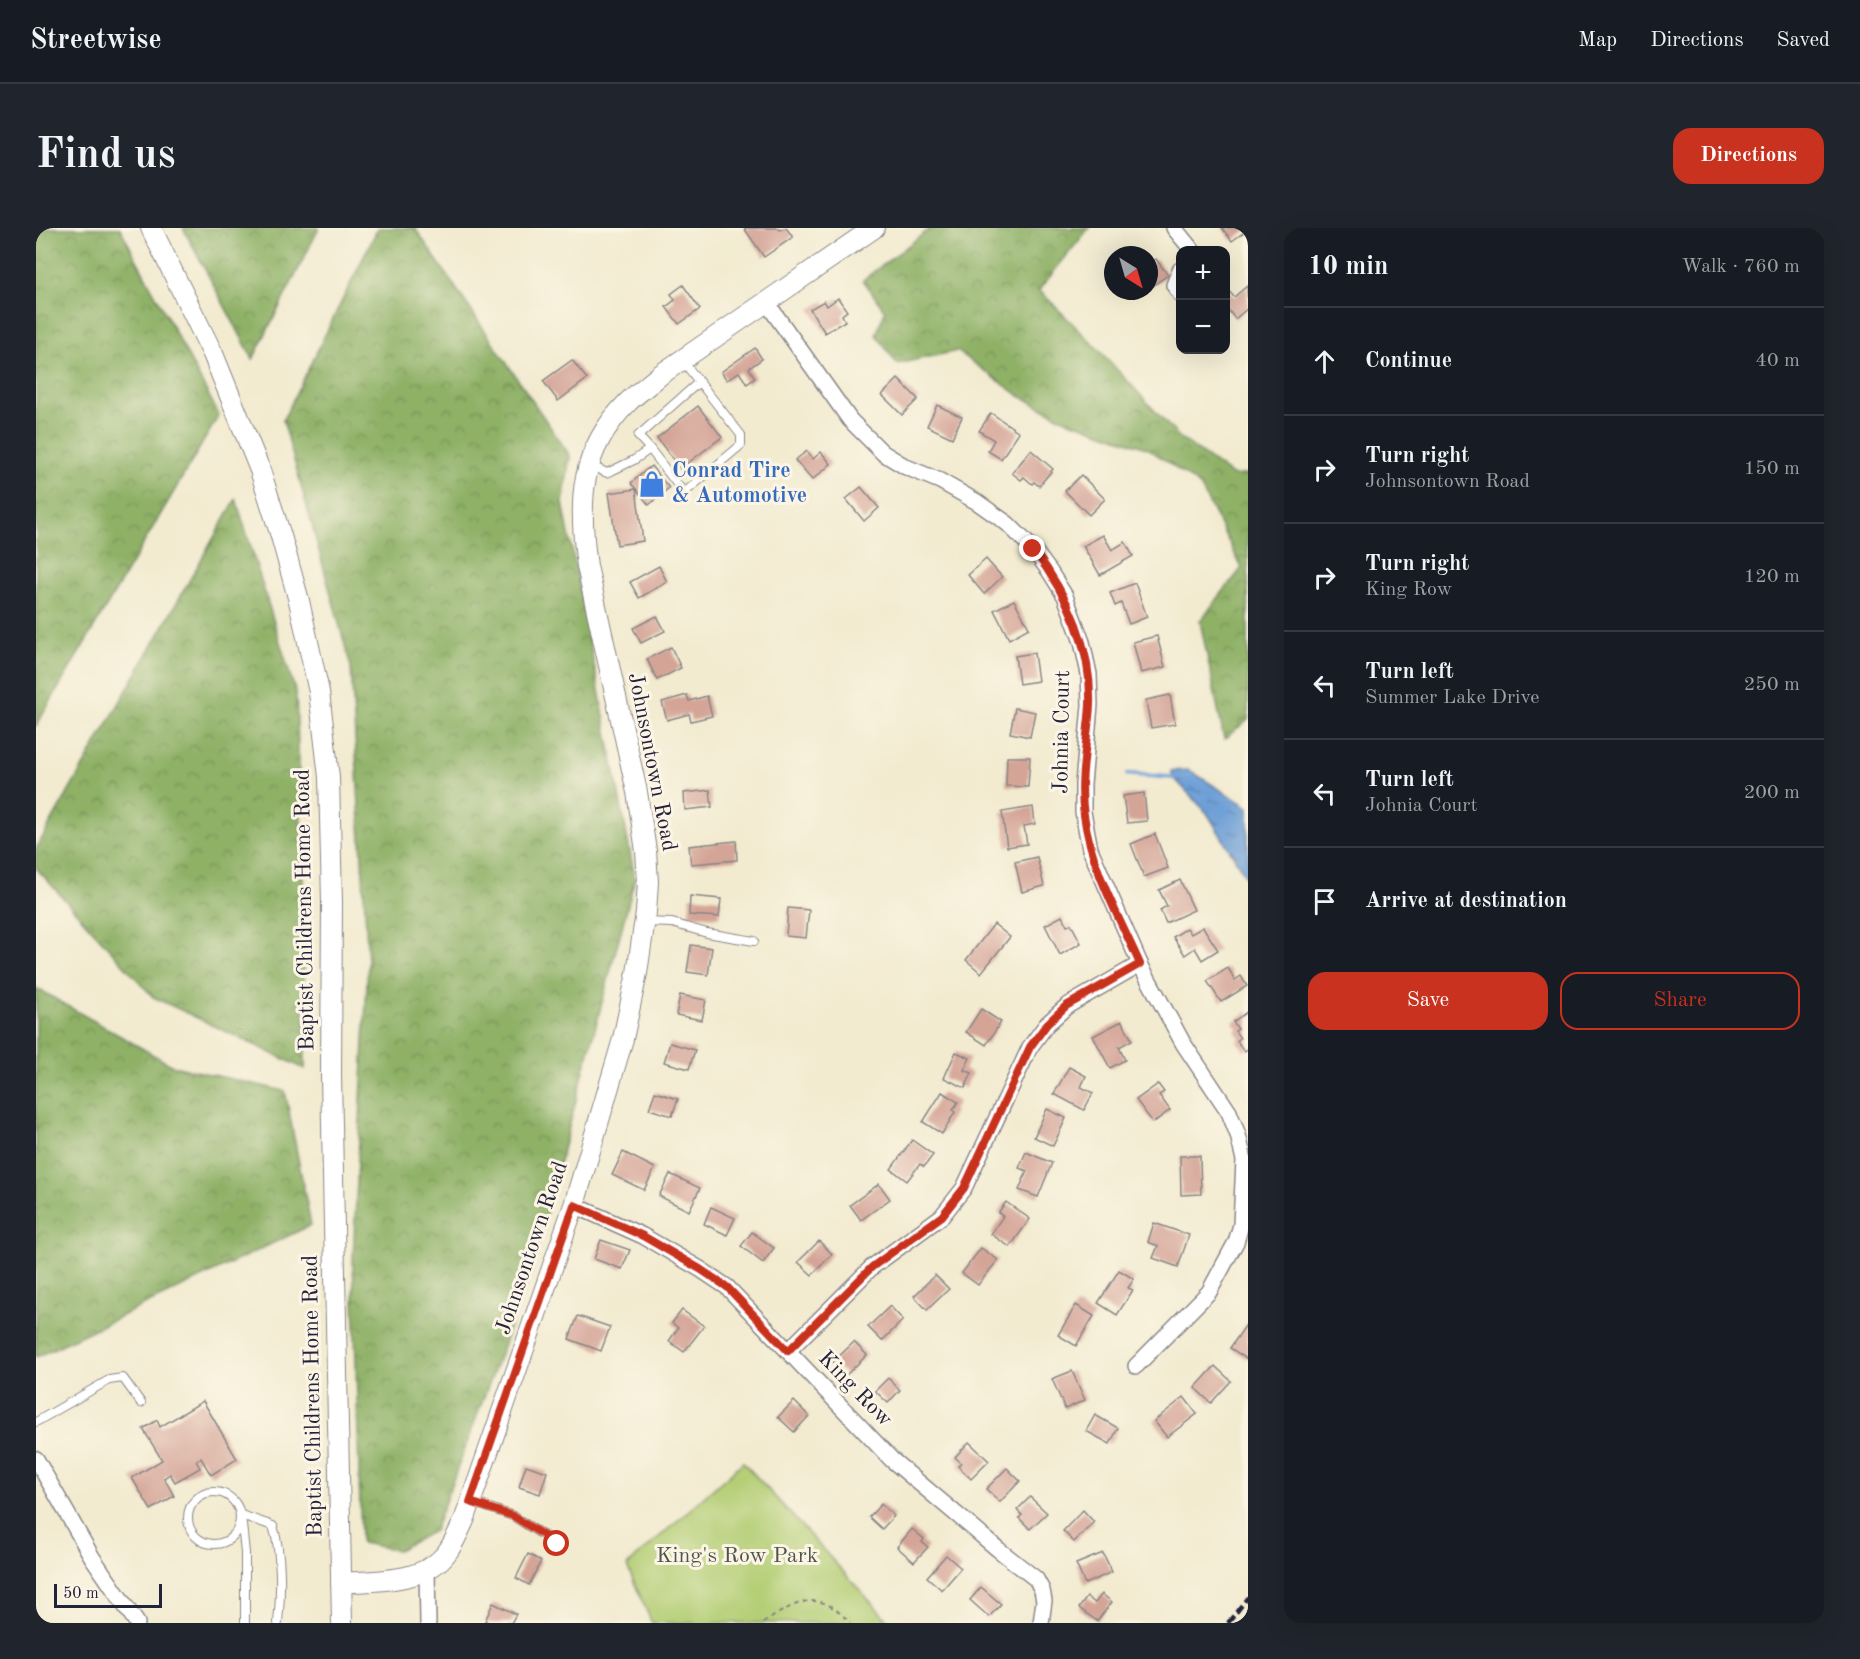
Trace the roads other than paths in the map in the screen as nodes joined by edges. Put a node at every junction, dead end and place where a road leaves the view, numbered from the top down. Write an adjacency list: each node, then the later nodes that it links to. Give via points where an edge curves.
1 (151, 228): 24 (street, Baptist Childrens Home Road, via 213,354 260,470 299,602 319,692 329,777)
2 (873, 228): 5 (street, Johnsontown Road)
3 (1174, 228): 4 (street)
4 (1189, 246)
5 (767, 303): 6 (street, Johnsontown Road); 12 (street, Johnia Court, via 866,437 883,453 977,502 1008,524 1033,549 1065,596 1089,674 1083,812 1090,849)
6 (682, 360): 7 (lane); 9 (street, Johnsontown Road, via 628,402 604,433)
7 (699, 382): 8 (lane, via 638,436); 8 (lane, via 741,435 741,445 684,493)
8 (650, 449): 9 (lane, via 607,473)
9 (589, 464): 10 (street, Johnsontown Road, via 582,500 582,534 637,792 648,882)
10 (644, 922): 11 (lane, via 672,923); 13 (street, Johnsontown Road, via 623,1039)
11 (754, 941)
12 (1140, 964): 14 (street, via 1066,1006 1047,1024 1030,1047 964,1188 952,1205 872,1267); 15 (street, Johnia Court, via 1183,1043 1228,1112 1244,1160 1241,1225 1229,1259 1209,1292)
13 (574, 1205): 14 (street, King Row, via 643,1236 718,1281); 20 (street, Johnsontown Road)
14 (788, 1351): 30 (street, King Row, via 892,1460 1036,1579 1044,1601)
15 (1136, 1366)
16 (141, 1403): 17 (lane, via 123,1378 109,1380)
17 (36, 1422)
18 (36, 1459): 19 (street)
19 (41, 1478): 25 (street)
20 (470, 1502): 22 (lane, via 513,1516); 23 (street, Johnsontown Road, via 447,1553)
21 (241, 1515): 21 (lane, via 233,1498 216,1491 192,1502 187,1519 200,1540 216,1544 237,1531); 26 (lane); 27 (lane, via 273,1526 278,1550)
22 (557, 1544)
23 (427, 1570): 24 (street, Johnsontown Road); 29 (street)
24 (341, 1583): 28 (street, Baptist Childrens Home Road)
25 (137, 1623)
26 (245, 1623)
27 (278, 1623)
28 (342, 1623)
29 (428, 1623)
30 (1041, 1623)

